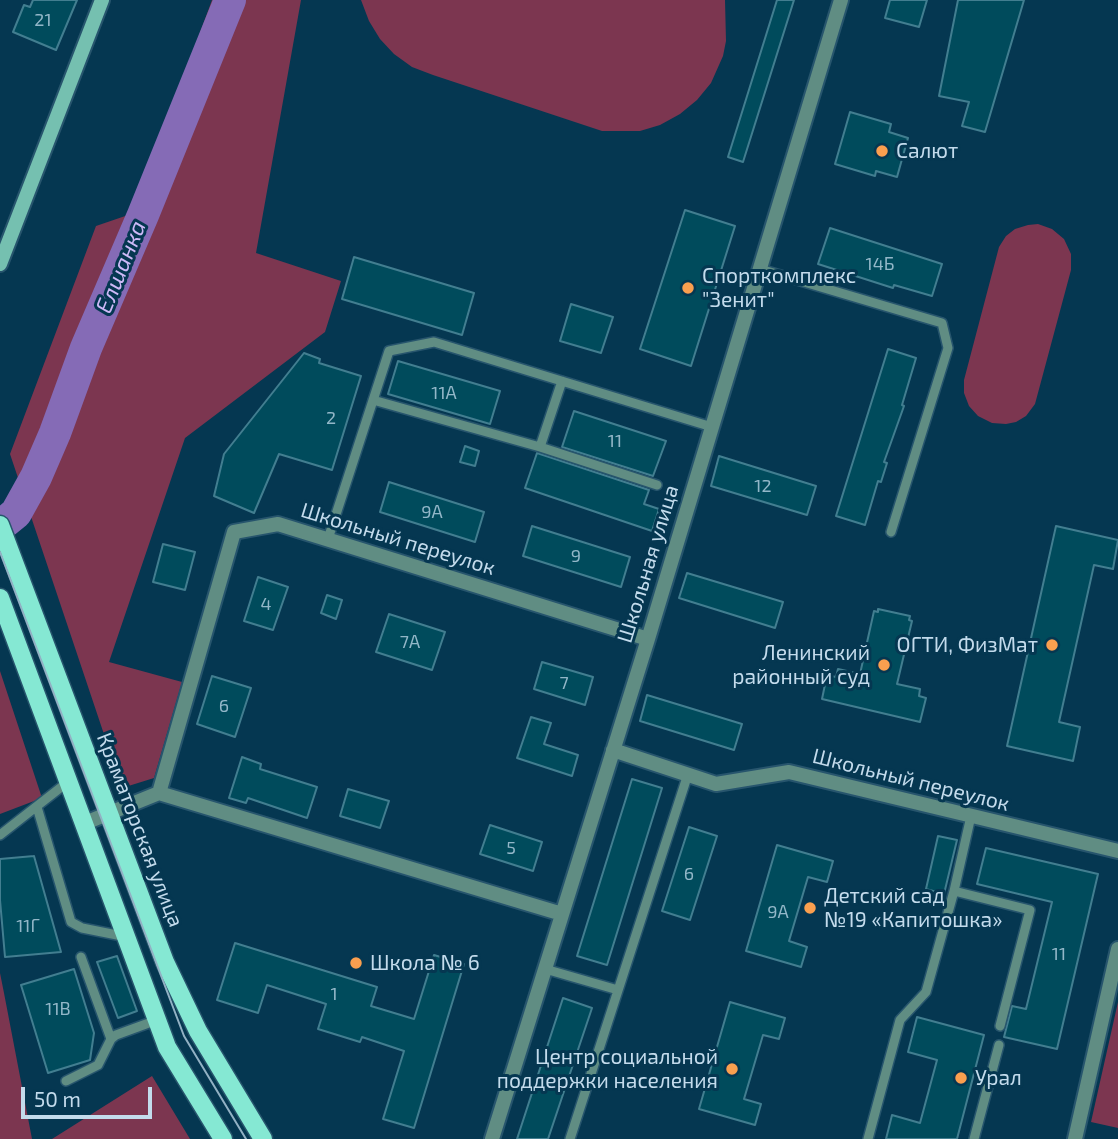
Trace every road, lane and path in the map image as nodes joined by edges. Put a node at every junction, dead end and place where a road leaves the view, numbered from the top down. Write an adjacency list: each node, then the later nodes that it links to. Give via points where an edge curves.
1 (102, 0): 3 (street)
2 (841, 0): 4 (street, Школьная улица)
3 (0, 264)
4 (760, 269): 7 (street, Школьная улица); 11 (lane, via 942,323 948,348)
5 (562, 381): 6 (lane, via 434,342 389,351); 7 (lane); 8 (lane)
6 (373, 400): 8 (lane); 12 (lane)
7 (712, 427): 14 (street, Школьная улица)
8 (541, 447): 9 (lane)
9 (657, 485)
10 (0, 525): 20 (main road, Краматорская улица)
11 (891, 532)
12 (328, 539): 14 (street, Школьный переулок); 18 (street, Школьный переулок, via 278,524 234,532)
13 (0, 598): 17 (main road)
14 (648, 639): 15 (street, Школьная улица)
15 (614, 750): 16 (street, Школьный переулок); 26 (street, Школьная улица)
16 (688, 774): 21 (street, Школьный переулок, via 716,783 789,772); 31 (lane)
17 (69, 781): 19 (lane); 22 (main road)
18 (159, 793): 20 (street); 26 (street)
19 (37, 807): 23 (lane); 27 (lane, via 71,922)
20 (109, 813): 22 (street); 38 (main road, Краматорская улица, via 165,962 198,1031)
21 (971, 816): 24 (street, Школьный переулок); 25 (lane)
22 (85, 823): 27 (main road)
23 (0, 835)
24 (1118, 851)
25 (954, 891): 33 (lane, via 1030,910); 41 (lane, via 926,992 900,1020)
26 (562, 914): 30 (street, Школьная улица)
27 (127, 937): 32 (main road)
28 (1118, 949): 43 (street)
29 (81, 957): 34 (lane)
30 (545, 969): 31 (lane); 39 (street, Школьная улица)
31 (618, 990): 40 (lane)
32 (157, 1020): 34 (lane); 37 (main road, via 167,1047)
33 (1000, 1026)
34 (111, 1039): 36 (lane, via 98,1065)
35 (999, 1045): 42 (lane)
36 (66, 1081)
37 (223, 1139)
38 (263, 1139)
39 (492, 1139)
40 (570, 1139)
41 (868, 1139)
42 (974, 1139)
43 (1075, 1139)

